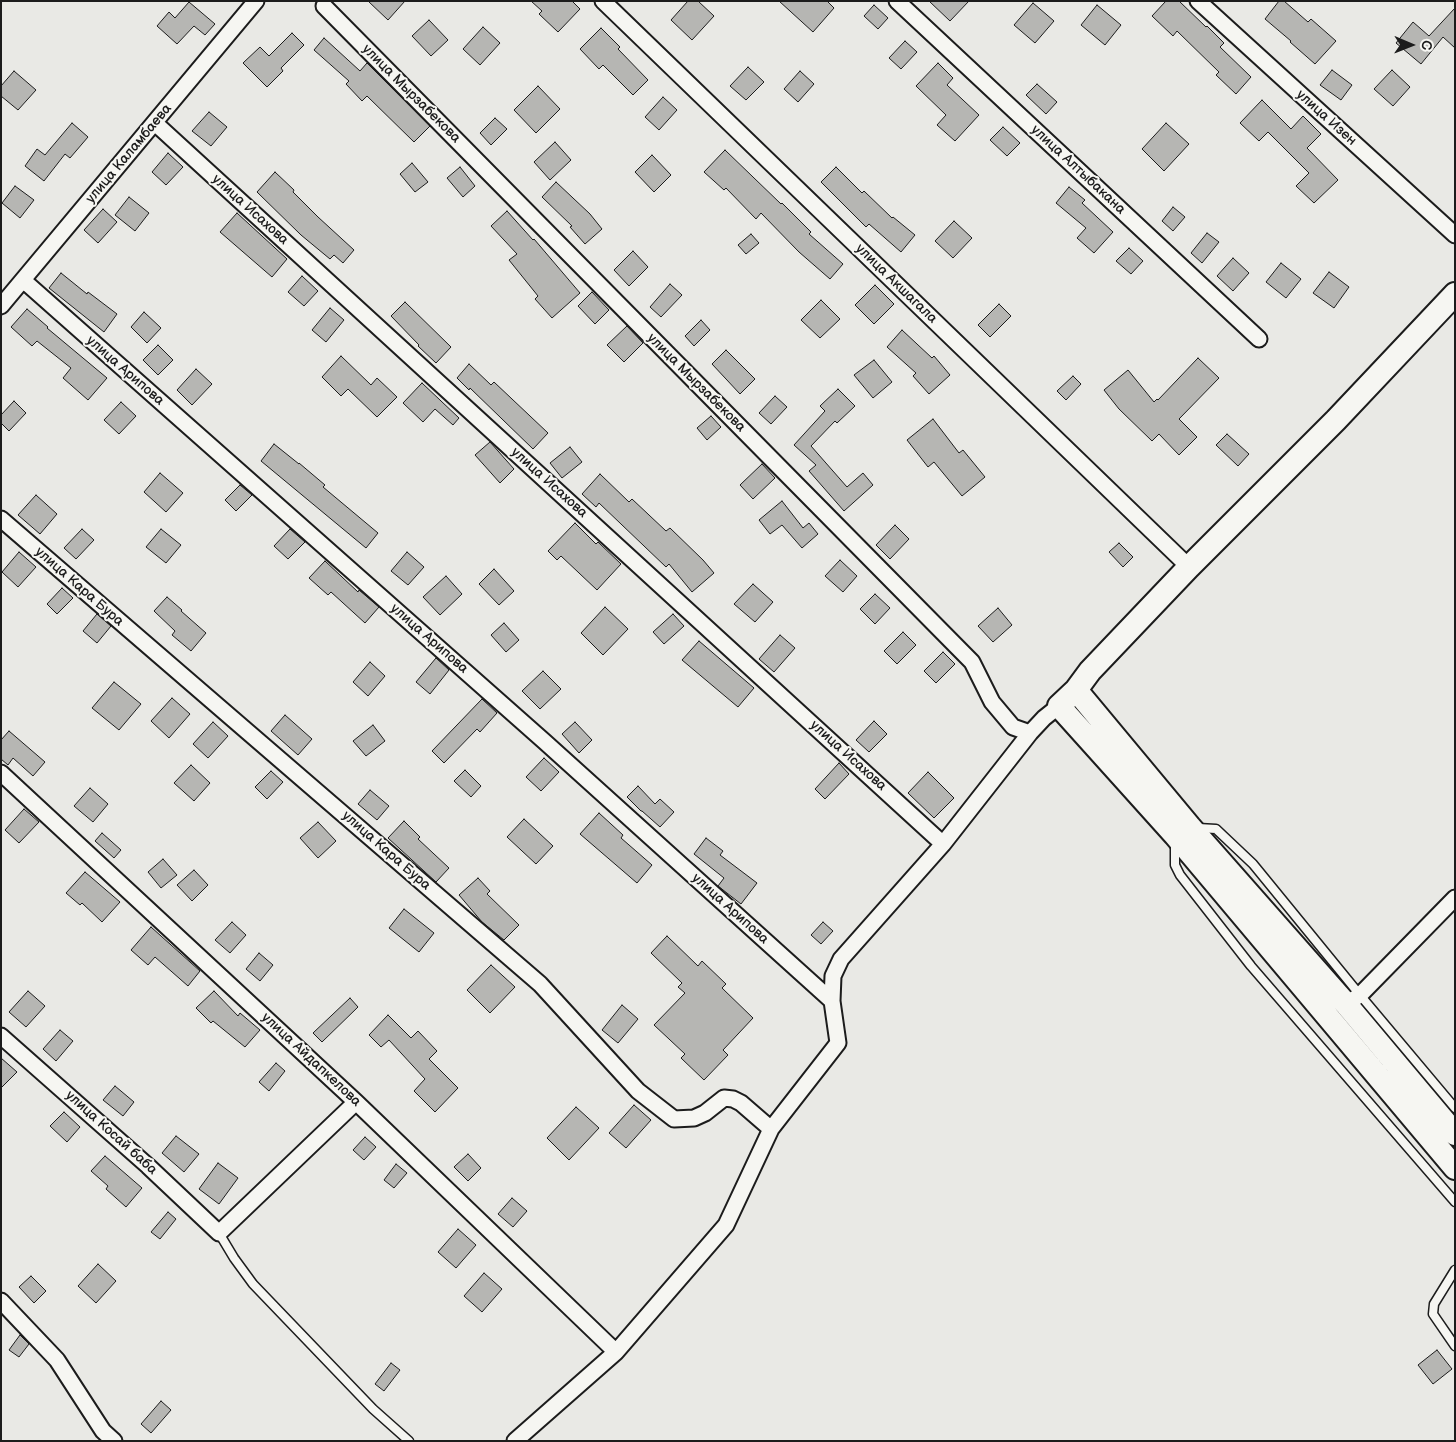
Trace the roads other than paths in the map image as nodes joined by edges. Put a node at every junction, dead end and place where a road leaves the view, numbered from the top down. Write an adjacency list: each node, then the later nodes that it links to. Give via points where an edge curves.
1 (256, 1): 6 (street, улица Каламбаева)
2 (603, 1): 13 (street, улица Акшагала)
3 (897, 1): 11 (street, улица Алтыбакана)
4 (1198, 1): 7 (street, улица Изен)
5 (324, 3): 16 (street, улица Мырзабекова, via 972,662 992,702 1013,727)
6 (155, 123): 8 (street, улица Каламбаева); 19 (street, улица Исахова)
7 (1455, 236)
8 (23, 280): 10 (street, улица Каламбаева); 22 (street, улица Арипова, via 538,735)
9 (1455, 294): 13 (main road, via 1336,420)
10 (1, 306)
11 (1259, 339)
12 (1, 519): 26 (street, улица Кара Бура, via 540,984 638,1091 674,1119 694,1118 724,1098 733,1099)
13 (1189, 567): 14 (main road, via 1090,671)
14 (1076, 690): 15 (main road); 18 (main road)
15 (1059, 706): 16 (street); 18 (main road)
16 (1030, 734): 19 (street)
17 (1, 773): 24 (street, улица Айдапкелова)
18 (1182, 831): 21 (main road); 28 (main road); 29 (lane, via 1175,865 1180,876 1251,966)
19 (943, 844): 22 (street, via 841,959 833,976)
20 (1455, 898): 21 (street)
21 (1353, 999): 25 (lane); 27 (main road)
22 (832, 1001): 26 (street, via 838,1044)
23 (1, 1036): 30 (street, улица Косай баба)
24 (356, 1102): 30 (street); 34 (street, улица Айдапкелова)
25 (1455, 1108)
26 (771, 1129): 34 (street, via 726,1225)
27 (1455, 1134)
28 (1455, 1168)
29 (1455, 1202)
30 (219, 1233): 36 (lane, via 253,1284)
31 (1455, 1270): 33 (lane, via 1434,1304 1433,1314)
32 (1, 1301): 35 (street, via 56,1360 103,1431)
33 (1455, 1346)
34 (616, 1352): 37 (street)
35 (114, 1441)
36 (409, 1441)
37 (515, 1441)

